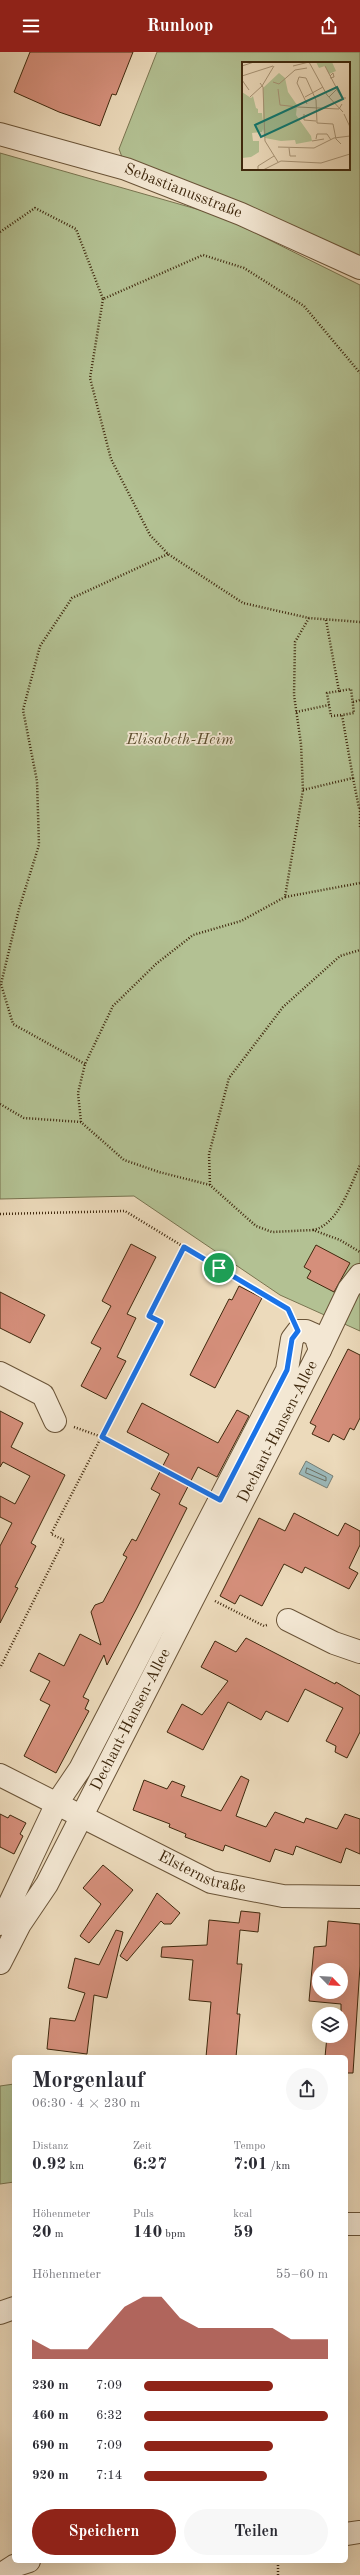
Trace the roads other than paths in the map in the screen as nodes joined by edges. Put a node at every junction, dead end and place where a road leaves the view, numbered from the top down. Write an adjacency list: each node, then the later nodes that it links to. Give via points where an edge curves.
1 (0, 134): 2 (street, Sebastianusstraße, via 126,169 241,214)
2 (360, 268)
3 (360, 1275): 4 (street, via 349,1289)
4 (320, 1350): 10 (street, Dechant-Hansen-Allee, via 315,1335 306,1331 298,1331 292,1339 287,1370 80,1769); 11 (street, Dechant-Hansen-Allee)
5 (0, 1373): 6 (street, via 43,1396)
6 (55, 1421)
7 (288, 1620): 8 (street, via 334,1643)
8 (360, 1652)
9 (0, 1775): 10 (street, Elsternstraße)
10 (57, 1803): 11 (street, Elsternstraße); 13 (street, Dechant-Hansen-Allee)
11 (82, 1816): 12 (street, Elsternstraße, via 211,1882 284,1896); 14 (street, Dechant-Hansen-Allee, via 47,1884 20,1924)
12 (360, 1897)
13 (0, 1924)
14 (0, 1963)
15 (348, 2224): 16 (street)
16 (360, 2224)
17 (12, 2309): 18 (street)
18 (0, 2313)
19 (360, 2532): 20 (street)
20 (348, 2534)
21 (23, 2563): 22 (street)
22 (0, 2575)

